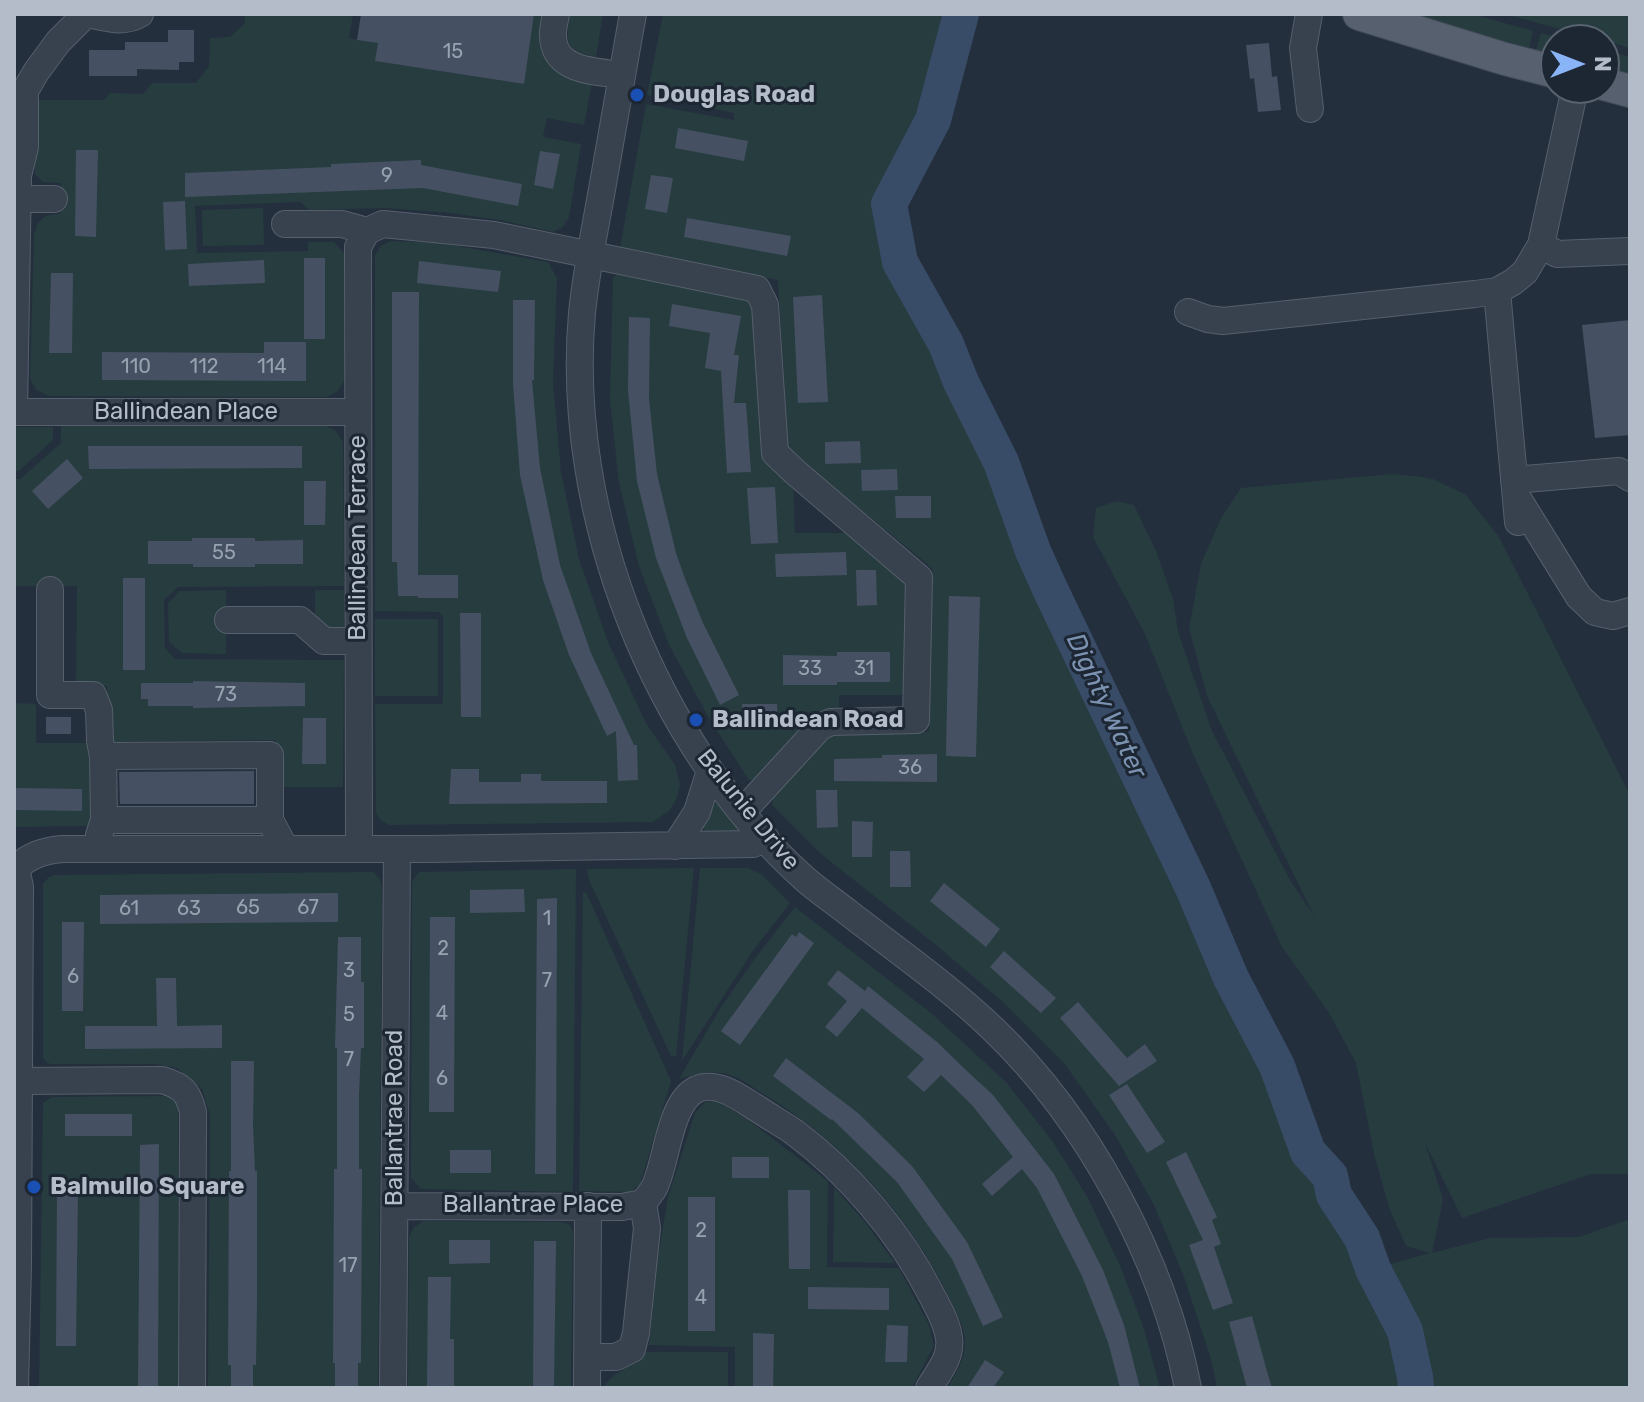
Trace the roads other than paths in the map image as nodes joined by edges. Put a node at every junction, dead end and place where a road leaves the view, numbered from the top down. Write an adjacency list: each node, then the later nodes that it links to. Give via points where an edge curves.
1 (87, 14): 2 (street, via 113,20); 11 (street, Ballindean Place, via 58,42 25,91)
2 (140, 14)
3 (556, 14): 8 (street, via 552,35 562,58 572,67)
4 (633, 14): 8 (street, Balunie Drive)
5 (1309, 14): 10 (street, via 1303,48)
6 (1359, 14): 7 (main road)
7 (1540, 68)
8 (622, 75): 17 (street, Balunie Drive)
9 (1572, 104): 15 (street)
10 (1310, 109)
11 (18, 199): 12 (street); 20 (street, Ballindean Place)
12 (54, 199)
13 (285, 224): 14 (street, via 342,224)
14 (367, 231): 17 (street, via 383,224 494,235); 21 (street, Ballindean Terrace, via 358,247)
15 (1541, 245): 16 (street, via 1557,254); 18 (street, via 1525,272)
16 (1630, 251)
17 (590, 256): 30 (street, Balunie Drive, via 580,377 596,510 638,639 669,706); 31 (street, via 757,289 765,305 775,453 919,578 916,720 831,722 820,727)
18 (1497, 291): 19 (street, via 1223,321); 23 (street)
19 (1188, 312)
20 (14, 412): 21 (street, Ballindean Place)
21 (358, 412): 28 (street, Ballindean Terrace)
22 (1630, 478): 23 (street, via 1619,471)
23 (1515, 487): 24 (street); 26 (street, via 1579,597 1595,612 1613,616)
24 (1518, 522)
25 (50, 590): 29 (street, via 50,695 93,695)
26 (1630, 611)
27 (228, 620): 28 (street, via 300,620 324,641)
28 (358, 641): 37 (street, Ballindean Terrace)
29 (103, 756): 32 (street); 33 (street, via 270,755)
30 (710, 771): 31 (street, Balunie Drive); 35 (street, via 697,812)
31 (743, 811): 34 (street, Balunie Drive)
32 (104, 820): 33 (street); 38 (street)
33 (270, 820): 36 (street)
34 (766, 839): 35 (street); 52 (street, Balunie Drive, via 806,880 993,1029 1050,1092 1096,1156 1131,1221 1162,1296)
35 (675, 846): 39 (street)
36 (285, 848): 37 (street); 38 (street)
37 (359, 848): 39 (street)
38 (93, 849): 40 (street, via 42,851)
39 (397, 849): 43 (street, Ballantrae Road)
40 (15, 867): 41 (street, via 20,887)
41 (19, 1081): 45 (street); 48 (street, via 162,1080 178,1085 189,1097)
42 (643, 1203): 44 (street, Ballantrae Place); 46 (street, via 647,1228 632,1349 616,1357); 51 (street, Ballantrae Place, via 654,1188 678,1110 698,1088 732,1093 794,1132 877,1211 917,1266 949,1336 950,1350)
43 (395, 1206): 44 (street, Ballantrae Place); 49 (street, Ballantrae Road)
44 (588, 1206): 46 (street)
45 (16, 1266): 47 (street)
46 (587, 1357): 50 (street)
47 (15, 1388)
48 (192, 1388)
49 (393, 1388)
50 (587, 1388)
51 (929, 1388)
52 (1188, 1388)

